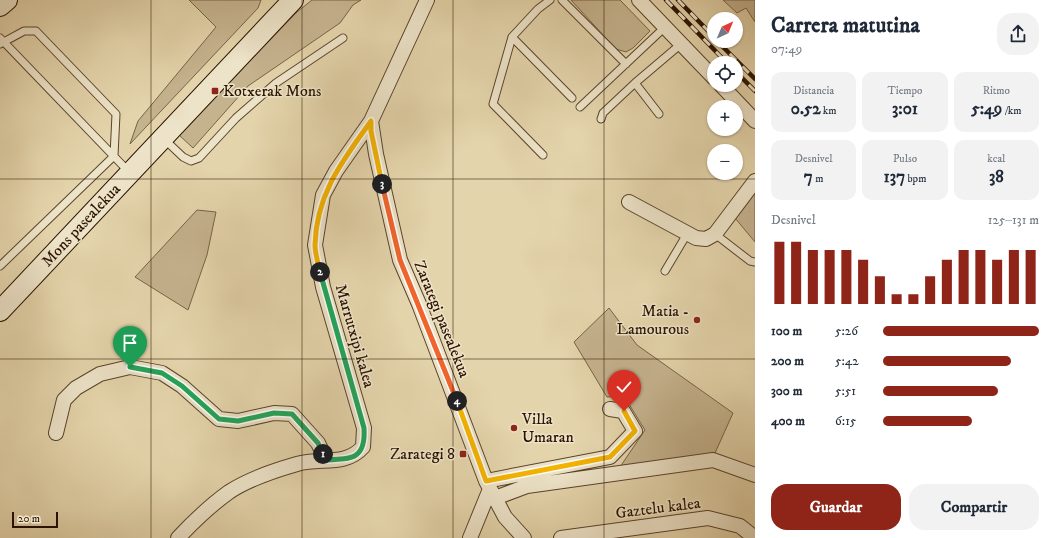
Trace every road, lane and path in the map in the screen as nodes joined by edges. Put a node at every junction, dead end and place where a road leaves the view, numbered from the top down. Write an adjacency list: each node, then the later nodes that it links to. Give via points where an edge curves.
1 (6, 0): 7 (main road)
2 (427, 0): 21 (street, Marrutxipi kalea)
3 (550, 0): 9 (lane)
4 (562, 0): 13 (lane)
5 (639, 0): 8 (street)
6 (289, 1): 23 (main road, Mons pasealekua)
7 (0, 6)
8 (665, 27): 12 (street); 13 (lane)
9 (512, 37): 17 (lane); 24 (lane, via 493,104)
10 (343, 38): 23 (lane, via 276,83 236,118 199,158 191,161 183,157)
11 (1, 42): 25 (lane); 25 (lane, via 24,31 36,31 41,36 116,114)
12 (682, 44): 14 (street); 15 (lane)
13 (626, 64): 18 (lane)
14 (707, 71)
15 (634, 83): 19 (lane); 20 (lane, via 603,112)
16 (727, 92): 22 (street)
17 (572, 98)
18 (580, 107)
19 (660, 114)
20 (601, 119)
21 (371, 121): 37 (street, Marrutxipi kalea, via 336,171 323,195 315,245 323,287 353,387 365,439 363,447 355,456); 39 (street, Zarategi pasealekua, via 400,260)
22 (755, 121)
23 (163, 138): 26 (main road, Mons pasealekua)
24 (543, 155)
25 (114, 156): 26 (lane); 32 (lane)
26 (130, 173): 34 (main road, Mons pasealekua)
27 (755, 181): 30 (street)
28 (629, 202): 29 (street)
29 (687, 234): 30 (street, via 701,240); 33 (lane)
30 (715, 234): 31 (lane)
31 (755, 262)
32 (0, 266)
33 (665, 271)
34 (0, 311)
35 (610, 409): 39 (street, via 624,411 635,431 610,457)
36 (56, 434): 37 (street, via 64,400 76,388 100,374 130,367 162,373 182,386 219,419 238,421 274,413 292,414 318,443)
37 (326, 460): 40 (street, Marrutxipi kalea, via 293,465 229,492)
38 (755, 475): 39 (street, via 713,460)
39 (491, 489): 41 (street); 42 (street, Zarategi pasealekua, via 505,517)
40 (178, 538)
41 (470, 538)
42 (524, 538)
43 (561, 538): 44 (street, Gaztelu kalea, via 708,518 740,526)
44 (755, 538)

